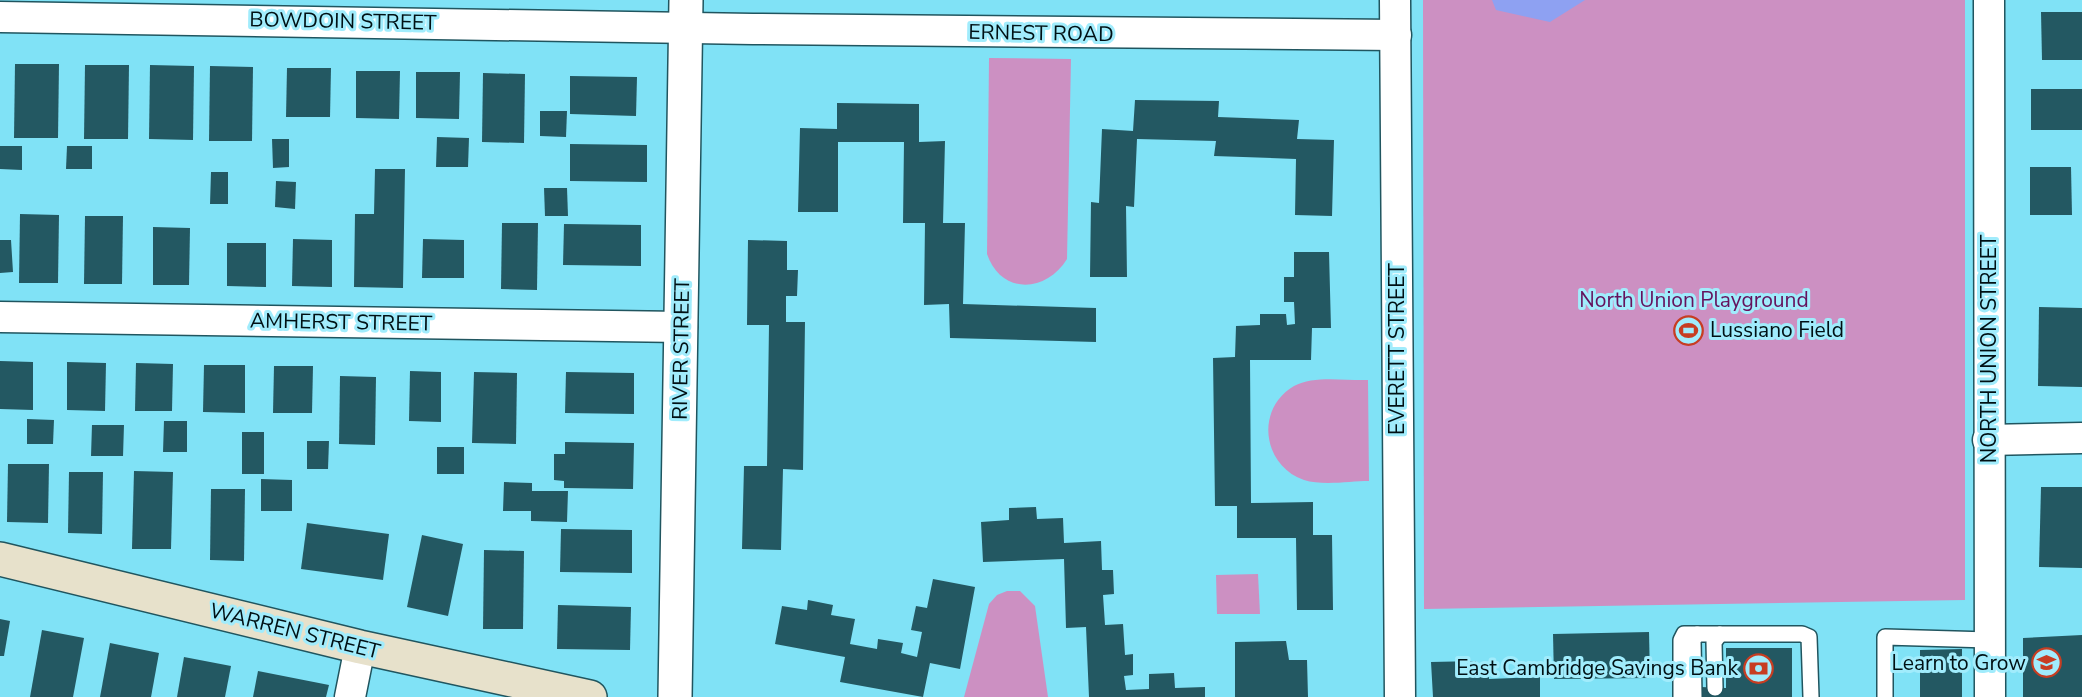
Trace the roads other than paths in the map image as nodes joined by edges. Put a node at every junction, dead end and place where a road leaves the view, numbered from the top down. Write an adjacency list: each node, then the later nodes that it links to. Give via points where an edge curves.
1 (1395, 0): 5 (street, EVERETT STREET)
2 (1989, 0): 9 (street, NORTH UNION STREET)
3 (686, 13): 4 (street, BOWDOIN STREET); 5 (street, ERNEST ROAD, via 990,32); 7 (street, RIVER STREET)
4 (0, 17)
5 (1396, 36): 19 (street, EVERETT STREET)
6 (0, 317): 7 (street, AMHERST STREET)
7 (682, 327): 18 (street, RIVER STREET)
8 (2082, 438): 9 (street)
9 (1988, 440): 13 (street, NORTH UNION STREET)
10 (0, 559): 14 (main road, WARREN STREET)
11 (1697, 634): 12 (lane); 20 (lane, via 1684,634 1681,640); 21 (lane, via 1693,640)
12 (1720, 634): 15 (lane, via 1714,642); 22 (lane, via 1809,637)
13 (1989, 640): 23 (lane, via 1885,637); 24 (street, NORTH UNION STREET)
14 (360, 647): 16 (street); 17 (main road, WARREN STREET)
15 (1715, 688)
16 (350, 697)
17 (590, 697)
18 (675, 697)
19 (1400, 697)
20 (1681, 697)
21 (1694, 697)
22 (1811, 697)
23 (1885, 697)
24 (1990, 697)

